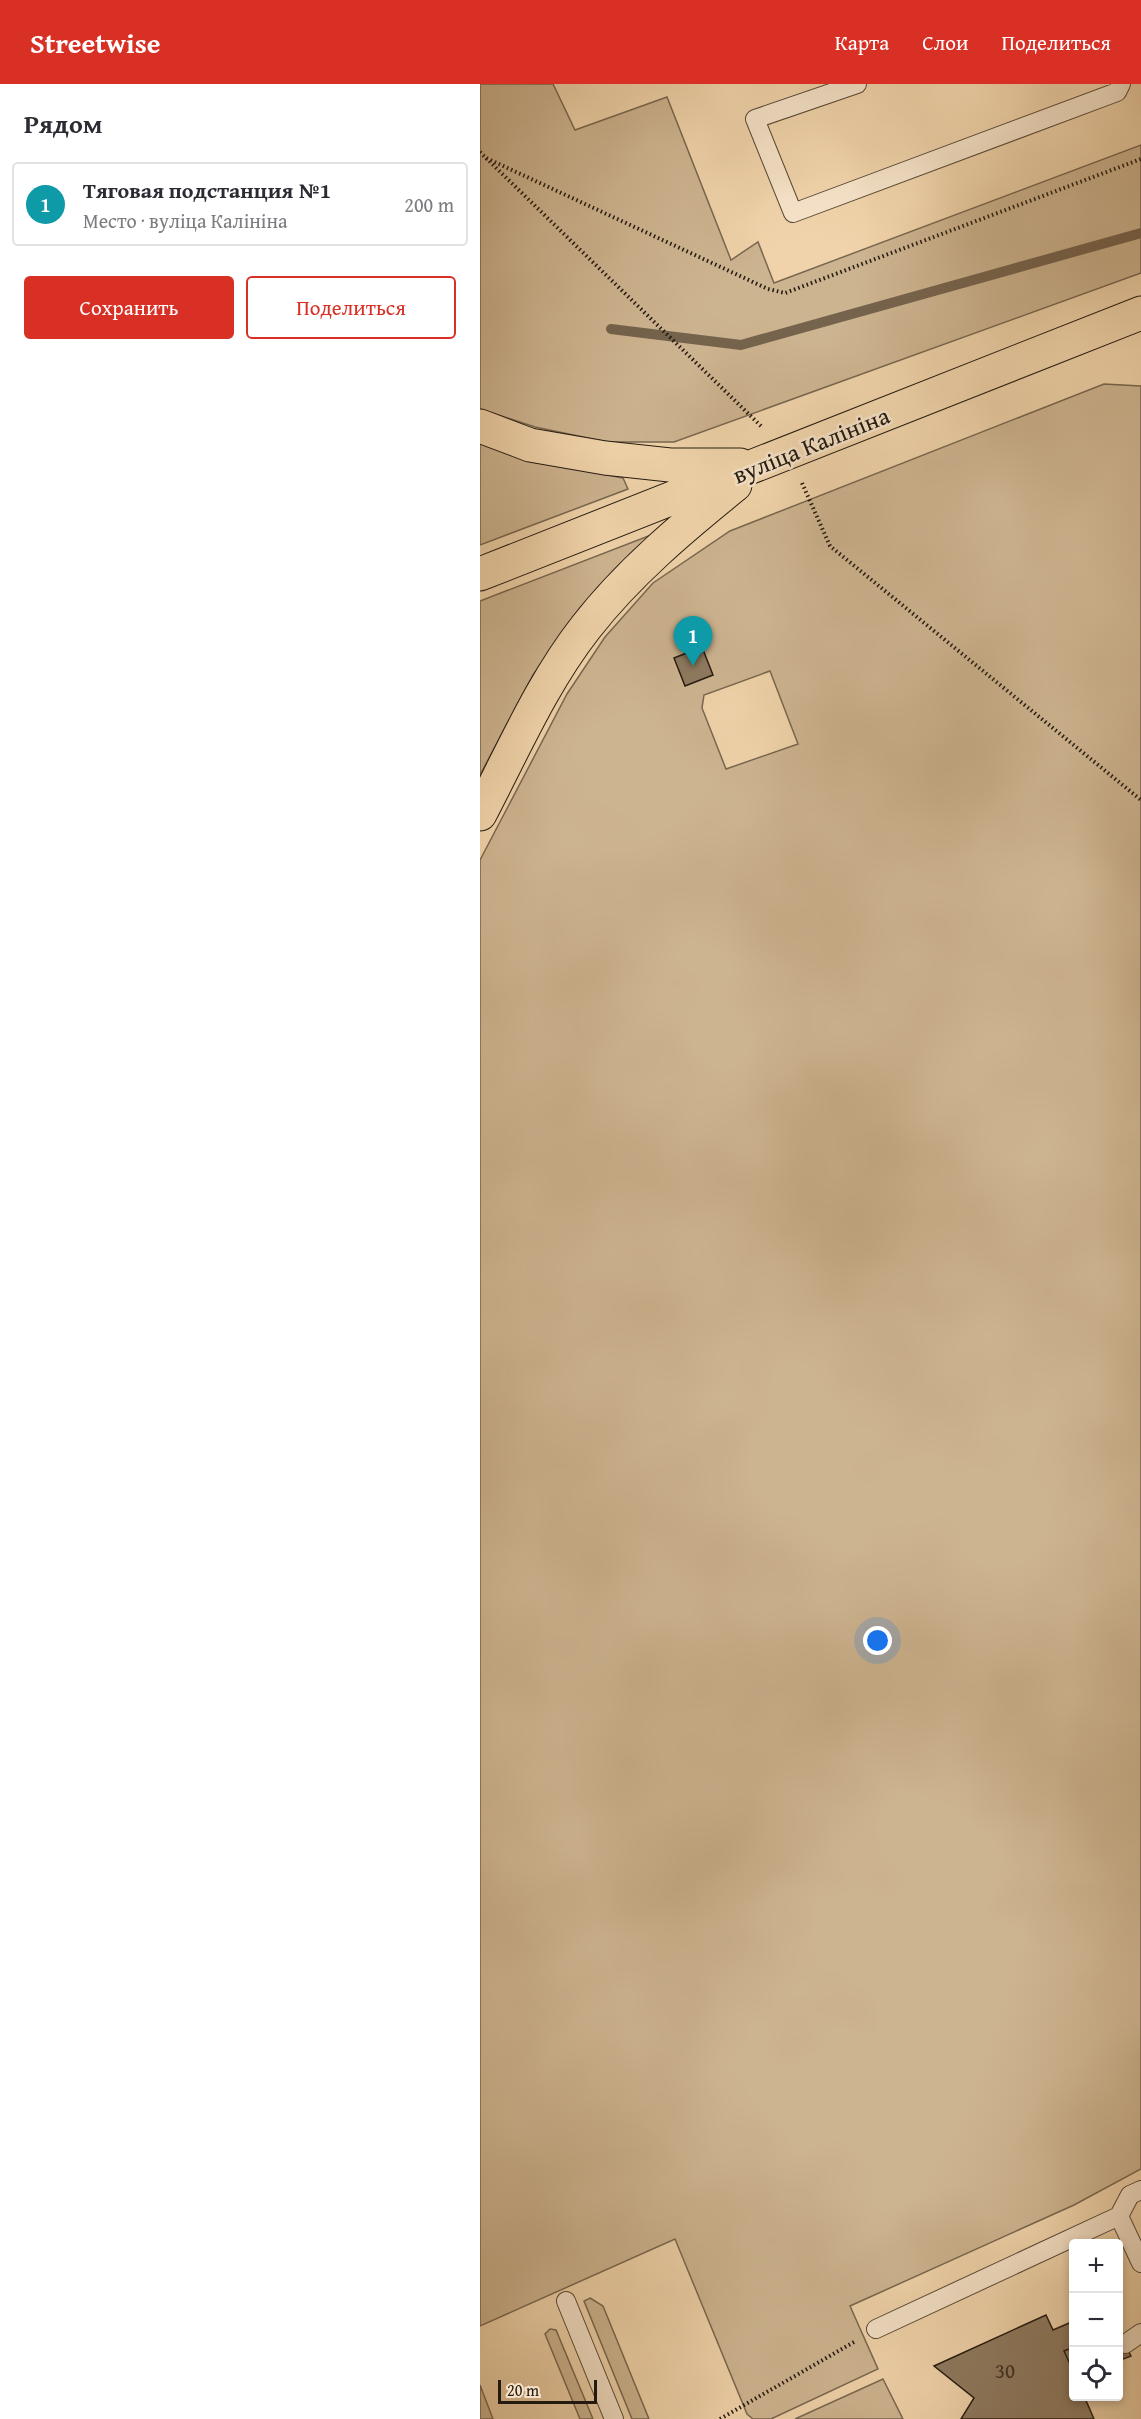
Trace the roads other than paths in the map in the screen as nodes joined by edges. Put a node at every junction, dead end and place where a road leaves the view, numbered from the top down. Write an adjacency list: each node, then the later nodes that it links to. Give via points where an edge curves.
1 (857, 84): 2 (lane, via 755,119 793,213 1117,92)
2 (1121, 84)
3 (1141, 313): 5 (main road, вуліца Калініна)
4 (480, 426): 5 (main road, via 530,445 605,458 670,465)
5 (775, 459): 6 (main road, вуліца Калініна); 7 (main road, via 697,516 586,626 548,684)
6 (480, 574)
7 (480, 814)
8 (1141, 2190): 9 (lane, via 1130,2195)
9 (1119, 2216): 10 (lane); 12 (lane)
10 (1141, 2263)
11 (566, 2301): 15 (lane)
12 (876, 2329)
13 (1141, 2333): 14 (lane)
14 (1125, 2344)
15 (614, 2419)

